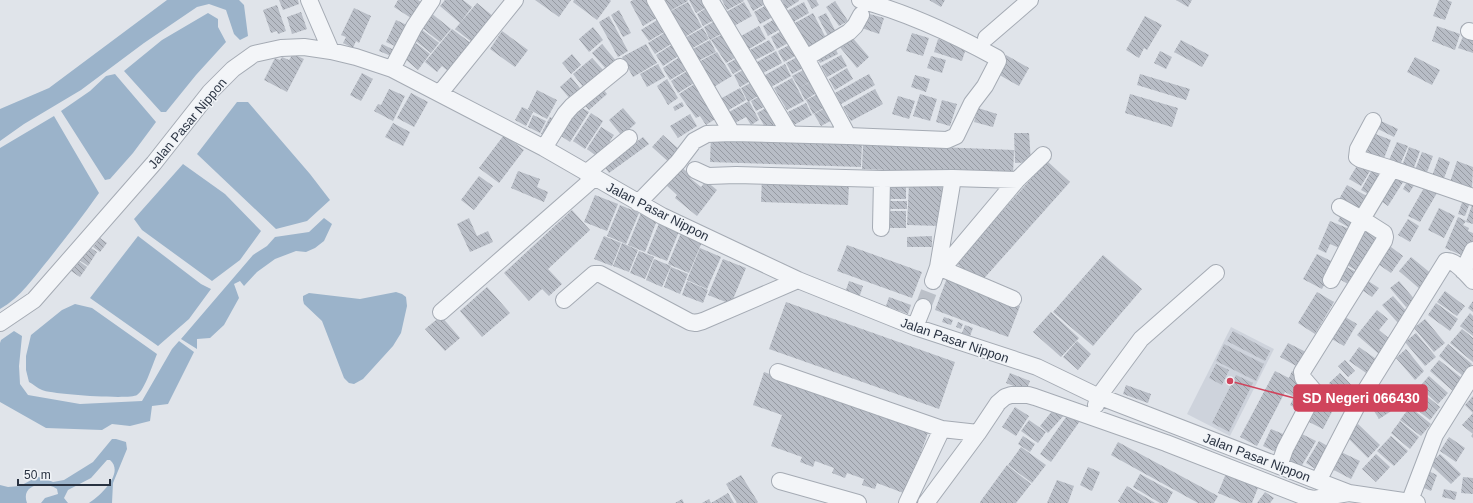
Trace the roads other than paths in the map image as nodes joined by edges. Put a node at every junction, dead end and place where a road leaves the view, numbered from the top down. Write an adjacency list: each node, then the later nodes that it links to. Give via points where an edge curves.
1 (309, 0): 10 (street)
2 (432, 0): 13 (street, via 414,27)
3 (515, 0): 14 (street)
4 (655, 0): 16 (street)
5 (710, 0): 17 (street)
6 (771, 0): 11 (street)
7 (1030, 0): 9 (street)
8 (860, 7): 11 (street, via 855,26 849,32); 18 (street, via 881,6 966,42 997,58 998,61 985,86 972,103 959,133 952,139)
9 (986, 38)
10 (331, 51): 13 (street, Jalan Pasar Nippon); 43 (street, Jalan Pasar Nippon, via 304,47 281,48 254,54 233,69 210,92 154,163 34,300)
11 (806, 58): 18 (street)
12 (620, 67): 20 (street, via 572,106)
13 (392, 69): 14 (street, Jalan Pasar Nippon)
14 (440, 93): 20 (street, Jalan Pasar Nippon)
15 (1373, 121): 22 (street, via 1358,149 1357,157)
16 (732, 133): 17 (street); 29 (street, via 707,134 698,138)
17 (790, 134): 18 (street)
18 (848, 136)
19 (629, 138): 24 (street)
20 (544, 148): 24 (street, Jalan Pasar Nippon)
21 (1043, 155): 27 (street)
22 (1392, 169): 28 (street); 31 (street)
23 (695, 170): 26 (street, via 708,176)
24 (590, 175): 29 (street, Jalan Pasar Nippon); 42 (street)
25 (953, 178): 26 (street); 27 (street); 34 (street)
26 (882, 179): 32 (street)
27 (1017, 180): 34 (street)
28 (1473, 197)
29 (638, 203): 37 (street, Jalan Pasar Nippon)
30 (1340, 207): 31 (street)
31 (1362, 219): 38 (street); 51 (street, via 1384,233 1384,241 1302,372 1303,378 1315,392)
32 (881, 228)
33 (1473, 250): 36 (street)
34 (938, 272): 39 (street)
35 (1216, 273): 47 (street, via 1141,339)
36 (1468, 276): 53 (street, via 1451,261 1446,261 1362,396)
37 (798, 280): 40 (street, via 696,323 600,274 594,274); 44 (street, Jalan Pasar Nippon)
38 (1331, 280)
39 (1013, 299)
40 (564, 300)
41 (923, 307): 44 (street)
42 (440, 312)
43 (0, 323)
44 (915, 327): 47 (street, Jalan Pasar Nippon, via 1037,367)
45 (778, 372): 49 (street)
46 (1473, 374): 59 (street, via 1435,435)
47 (1099, 396): 48 (street); 51 (street, Jalan Pasar Nippon, via 1203,430)
48 (1091, 417): 50 (street, via 1028,395 1011,395 998,402); 55 (street, via 1166,443)
49 (942, 429): 50 (street); 57 (street)
50 (978, 433): 58 (street)
51 (1279, 466): 53 (street, Jalan Pasar Nippon)
52 (780, 481): 56 (street)
53 (1318, 481): 54 (street, Jalan Pasar Nippon)
54 (1349, 493): 55 (street); 59 (street, Jalan Pasar Nippon)
55 (1312, 501)
56 (858, 503)
57 (907, 503)
58 (926, 503)
59 (1412, 503)

